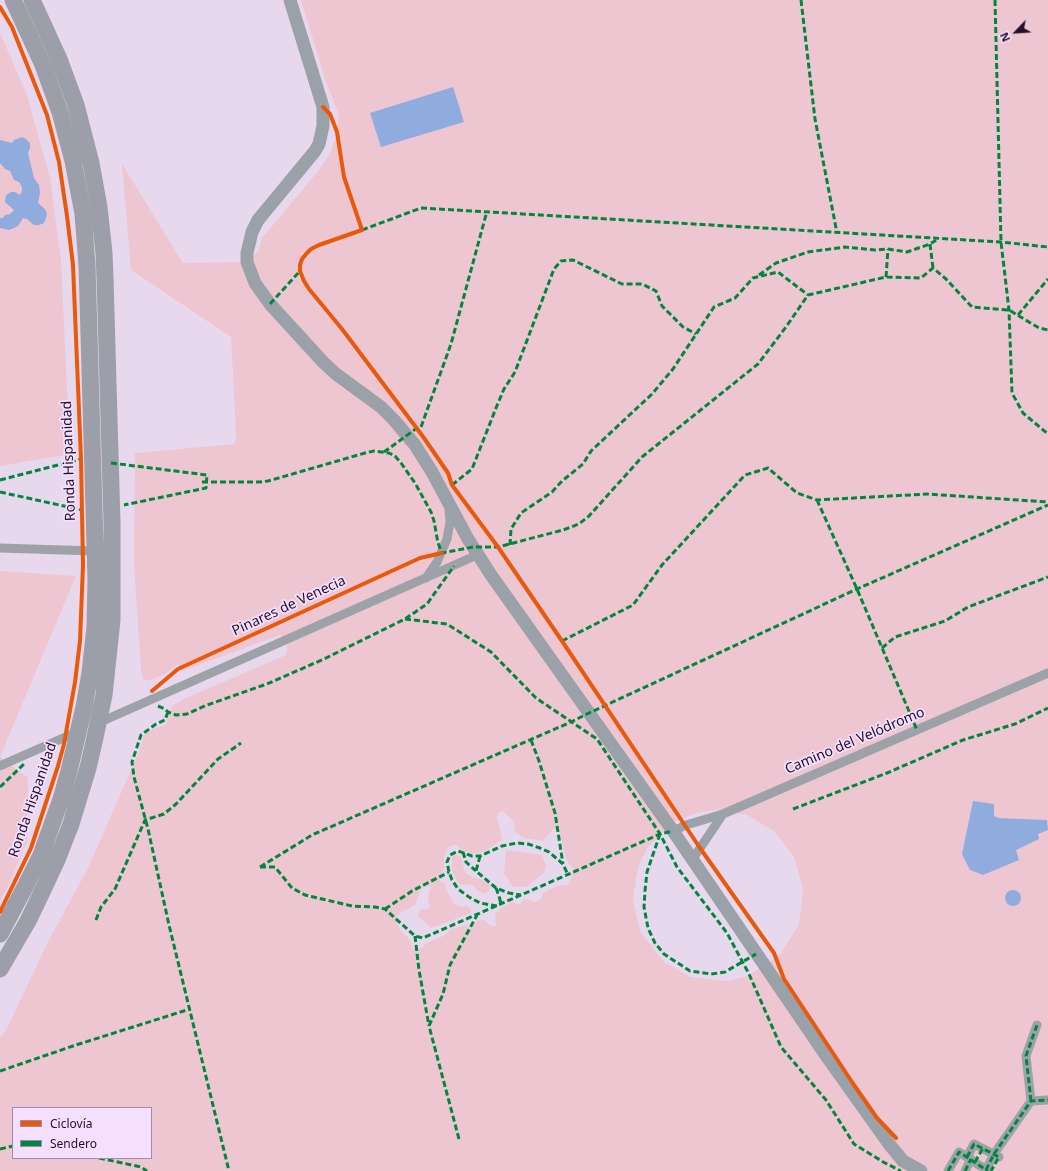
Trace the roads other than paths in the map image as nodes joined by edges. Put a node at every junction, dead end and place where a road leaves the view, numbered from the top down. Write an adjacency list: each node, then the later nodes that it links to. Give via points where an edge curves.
1 (13, 0): 7 (highway, Ronda Hispanidad, via 43,65 60,112 74,161 83,214 88,273)
2 (32, 0): 5 (highway, via 59,59 76,105 99,207 104,260)
3 (290, 0): 4 (street, via 323,107 323,126 315,150 258,220 252,232 247,262 262,294 323,362 381,407 399,425 423,456)
4 (448, 502): 8 (street); 9 (street, via 448,539)
5 (112, 544): 7 (highway); 16 (highway, via 112,620 104,695 88,768 57,860 28,920)
6 (0, 548): 7 (street)
7 (96, 550): 15 (highway, Ronda Hispanidad, via 95,627 90,673 70,771 41,855)
8 (477, 555): 9 (street); 13 (street)
9 (426, 579): 11 (street)
10 (1048, 674): 12 (street, Camino del Velódromo)
11 (0, 766)
12 (723, 814): 13 (street, Camino del Velódromo); 14 (street)
13 (673, 831): 14 (street)
14 (692, 860): 22 (street, via 888,1144 903,1161)
15 (0, 934)
16 (0, 969)
17 (1037, 1025): 19 (street, via 1026,1056)
18 (1048, 1100): 19 (street)
19 (1031, 1101): 20 (street)
20 (985, 1150): 21 (street); 21 (street)
21 (978, 1165): 23 (street, via 959,1152); 24 (street)
22 (921, 1171)
23 (948, 1171)
24 (965, 1171)

